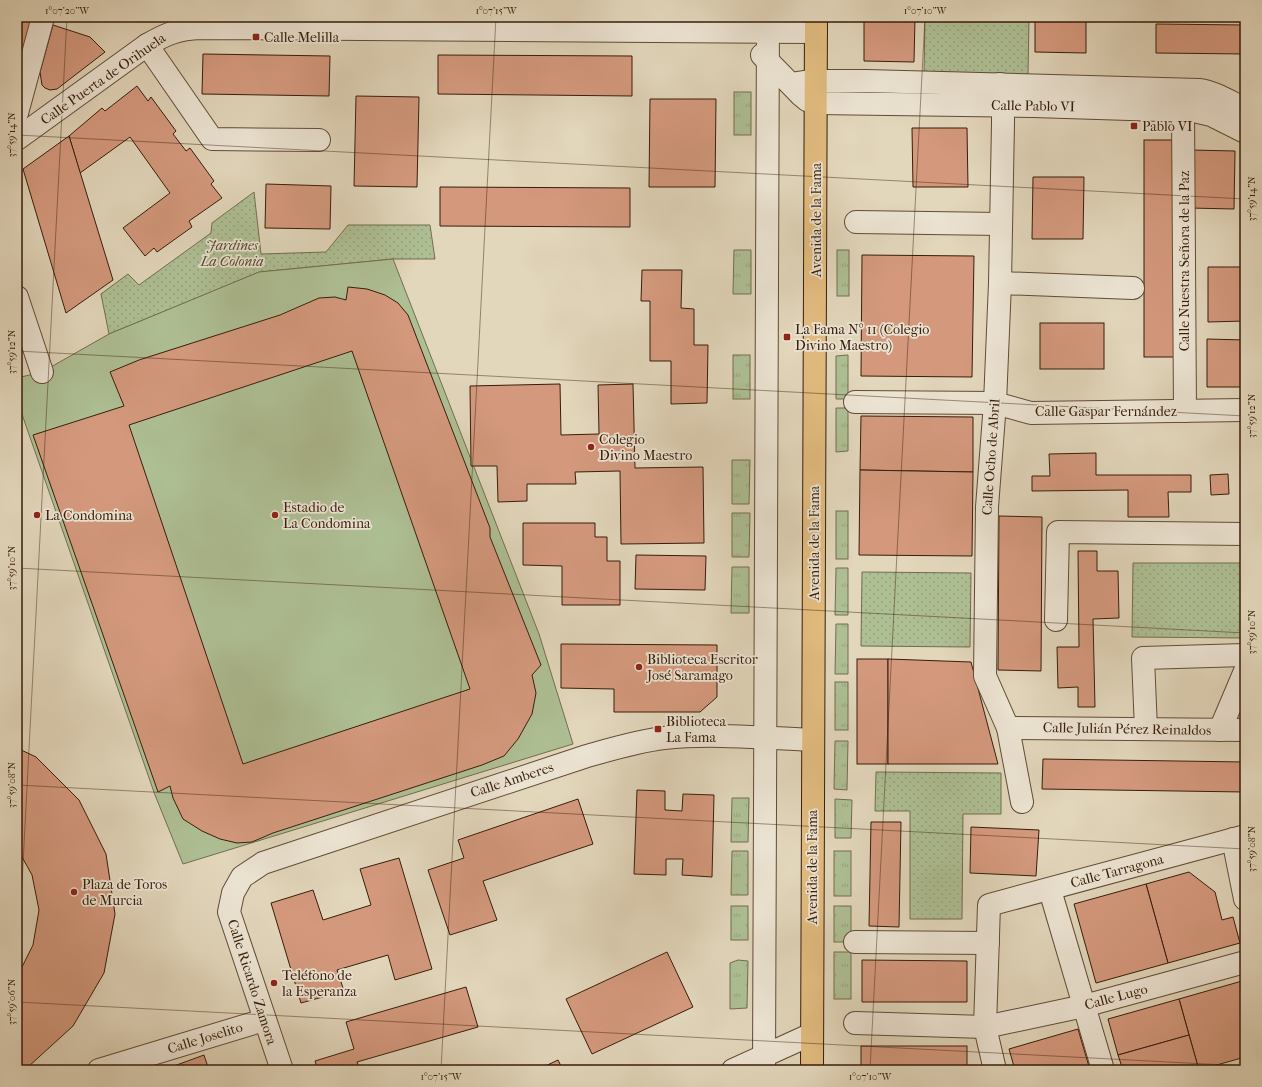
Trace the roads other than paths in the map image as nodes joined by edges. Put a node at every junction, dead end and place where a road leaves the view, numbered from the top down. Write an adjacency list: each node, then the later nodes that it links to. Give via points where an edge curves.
1 (43, 17): 15 (street)
2 (266, 23): 3 (street); 7 (street, Calle Puerta de Orihuela, via 183,29)
3 (491, 23): 6 (street)
4 (768, 24): 5 (street); 6 (street); 8 (street)
5 (816, 24): 9 (main road, Avenida de la Fama)
6 (728, 32): 8 (street, via 745,38)
7 (147, 45): 18 (street, Calle Puerta de Orihuela); 19 (street, via 212,139)
8 (768, 61): 9 (street, via 785,72); 10 (street); 16 (street)
9 (816, 81): 10 (street); 11 (street, Calle Pablo VI); 12 (main road, Avenida de la Fama)
10 (790, 85): 12 (street, via 807,100); 16 (street, via 781,90 772,102)
11 (1002, 95): 12 (street, Calle Pablo VI); 13 (street, Calle Pablo VI, via 1199,90); 14 (street, Calle Pablo VI); 21 (street, Calle Ocho de Abril)
12 (816, 103): 39 (main road, Avenida de la Fama)
13 (1245, 109)
14 (1183, 111): 17 (street, Calle Pablo VI, via 1211,115); 28 (street, Calle Nuestra Señora de la Paz)
15 (17, 113)
16 (767, 120): 38 (street)
17 (1245, 132)
18 (17, 140)
19 (319, 140)
20 (856, 222): 21 (street)
21 (1001, 224): 22 (street, Calle Ocho de Abril)
22 (1000, 283): 23 (street); 27 (street, Calle Ocho de Abril)
23 (1133, 288)
24 (17, 297): 25 (street)
25 (42, 372)
26 (855, 402): 27 (street, Calle Gaspar Fernández)
27 (996, 403): 28 (street, Calle Gaspar Fernández, via 1031,413); 34 (street, Calle Ocho de Abril, via 987,507 985,676)
28 (1185, 410): 29 (street, Calle Gaspar Fernández)
29 (1245, 410)
30 (1245, 534): 31 (street, via 1058,532)
31 (1056, 620)
32 (1245, 655): 35 (street, via 1143,658)
33 (1245, 671): 36 (street)
34 (1008, 728): 35 (street, Calle Julián Pérez Reinaldos); 40 (street, Calle Ocho de Abril)
35 (1146, 729): 36 (street, Calle Julián Pérez Reinaldos)
36 (1220, 730): 37 (street, Calle Julián Pérez Reinaldos)
37 (1245, 730)
38 (765, 738): 39 (street, Calle Amberes); 43 (street, Calle Amberes, via 664,738 587,756 263,863 242,877); 53 (street)
39 (813, 740): 52 (main road, Avenida de la Fama)
40 (1022, 802)
41 (1239, 838): 42 (street, Calle Tarragona); 44 (street)
42 (1050, 890): 46 (street, Calle Tarragona, via 989,906); 48 (street)
43 (232, 893): 49 (street, Calle Ricardo Zamora, via 229,912)
44 (1245, 899)
45 (860, 942): 46 (street)
46 (988, 943): 51 (street)
47 (1245, 962): 48 (street, Calle Lugo)
48 (1084, 1006): 51 (street, Calle Lugo); 59 (street)
49 (264, 1020): 54 (street, Calle Joselito); 55 (street, Calle Ricardo Zamora)
50 (855, 1023): 51 (street, Calle Lugo)
51 (985, 1027): 58 (street)
52 (812, 1034): 53 (street); 57 (main road, Avenida de la Fama)
53 (764, 1063): 56 (street)
54 (99, 1070)
55 (282, 1070)
56 (733, 1070)
57 (812, 1070)
58 (995, 1070)
59 (1103, 1070)

